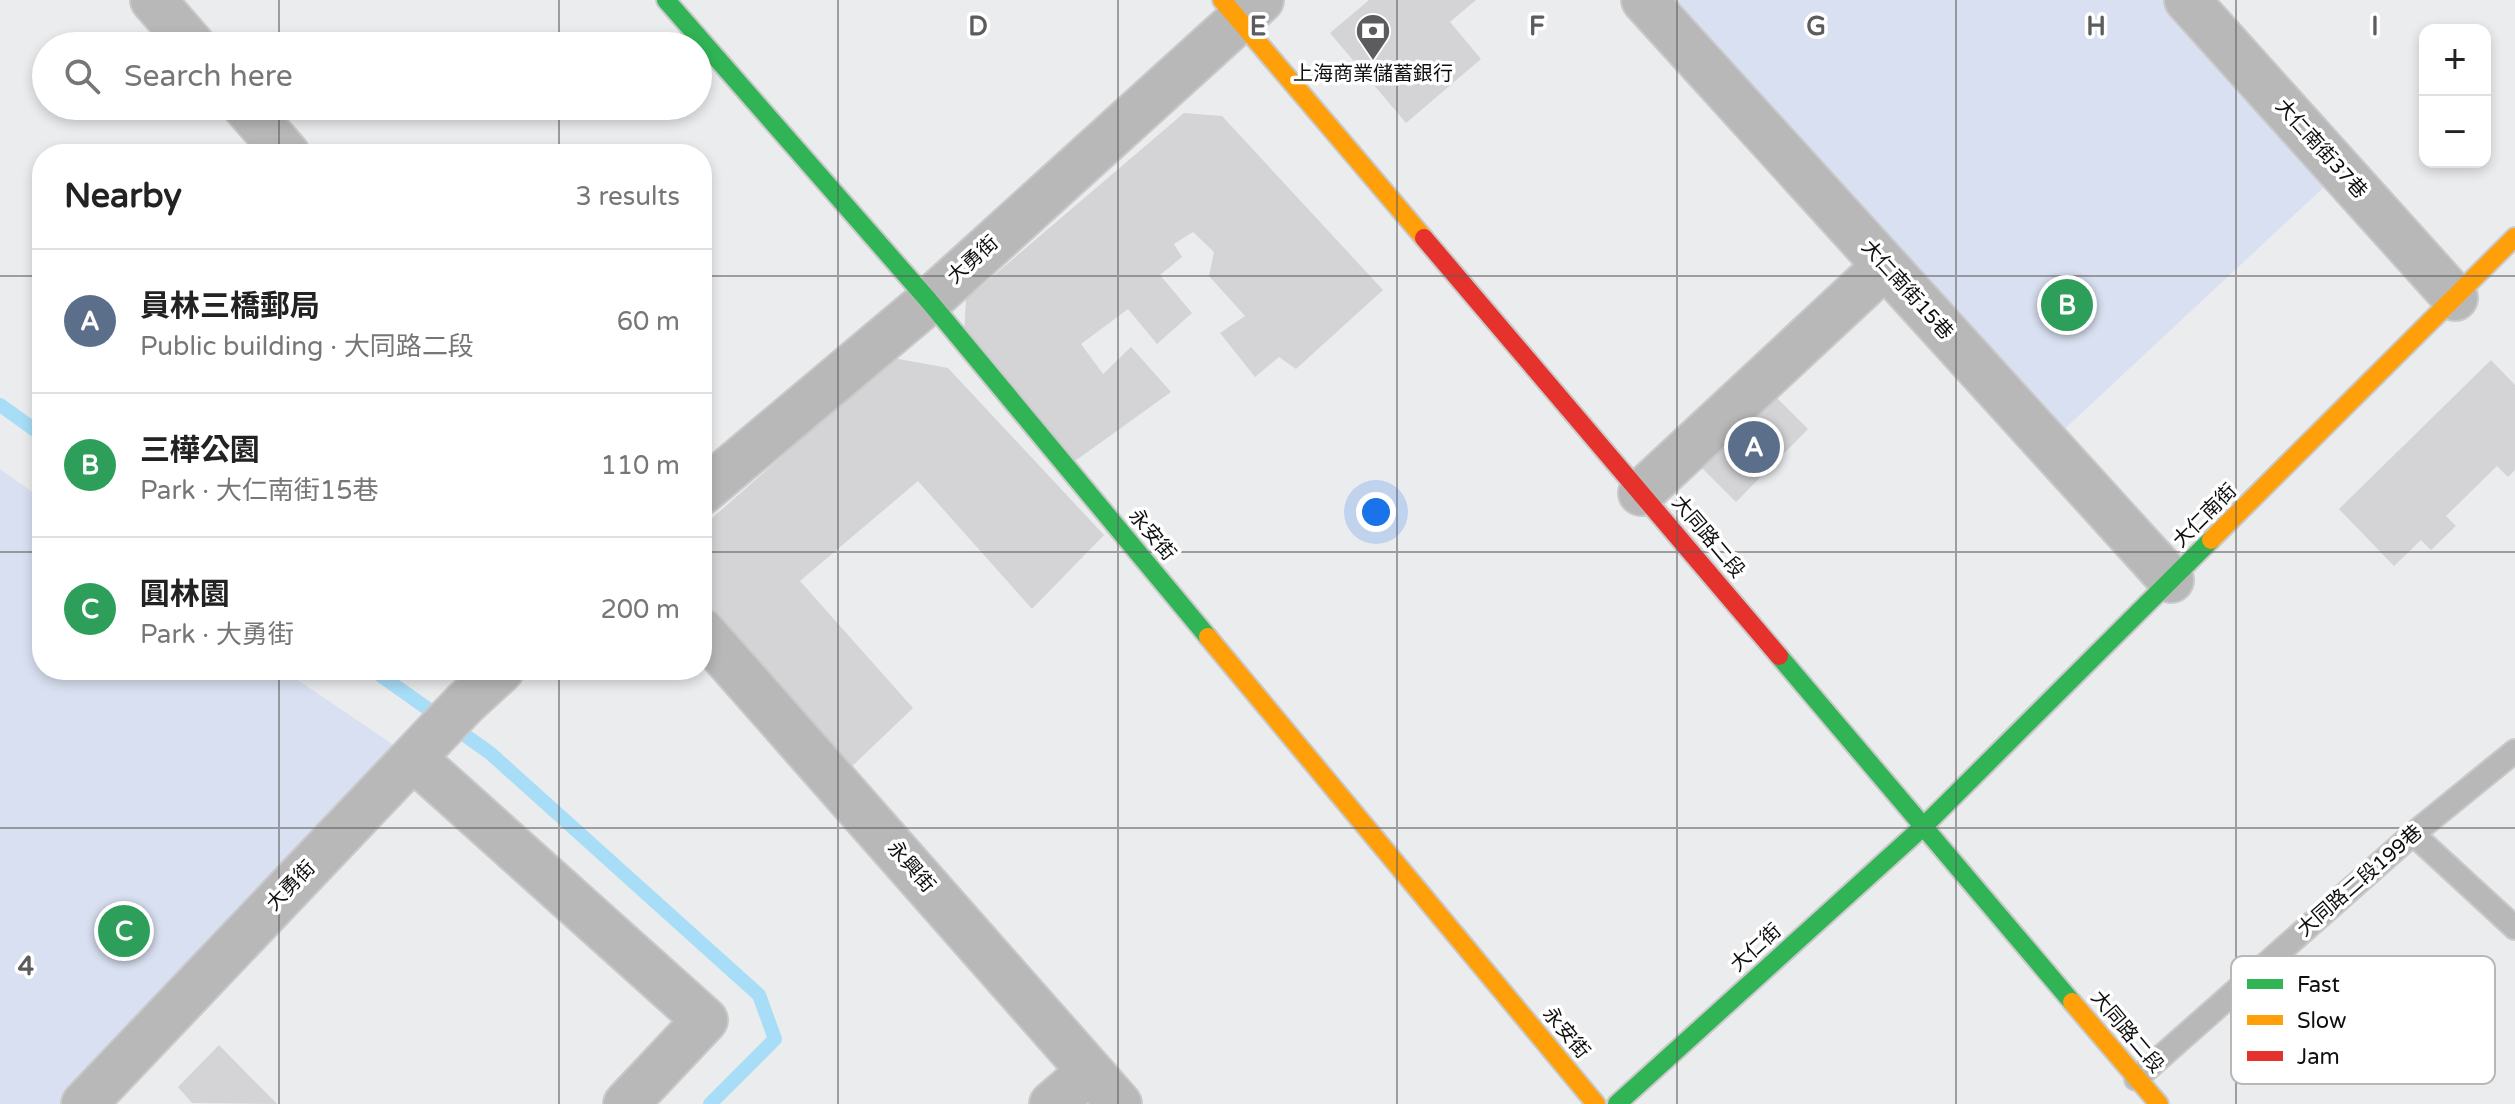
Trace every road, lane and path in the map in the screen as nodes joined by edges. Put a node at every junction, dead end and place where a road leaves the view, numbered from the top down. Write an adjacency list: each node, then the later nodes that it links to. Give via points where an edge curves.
1 (153, 0): 6 (street)
2 (666, 0): 7 (street, 永安街)
3 (1644, 0): 12 (street, 大仁南街15巷)
4 (2187, 0): 13 (street, 大仁南街37巷)
5 (1240, 7): 14 (street, 大勇街); 16 (street, 大同路二段)
6 (181, 32)
7 (694, 32)
8 (712, 53): 14 (street, 永安街)
9 (257, 120): 10 (street)
10 (278, 144)
11 (2515, 237): 13 (street, 大仁南街)
12 (1885, 266): 16 (street); 17 (street, 大仁南街15巷)
13 (2455, 298): 17 (street, 大仁南街)
14 (929, 301): 15 (street, 大勇街); 33 (street, 永安街)
15 (712, 484)
16 (1641, 493): 22 (street, 大同路二段)
17 (2171, 580): 22 (street, 大仁南街)
18 (712, 642): 27 (street, 永興街)
19 (490, 680): 20 (street, 大勇街)
20 (420, 750): 29 (street, 大勇街); 30 (street, via 705,1020)
21 (2515, 751): 23 (lane, 大同路二段199巷)
22 (1925, 825): 28 (street, 大同路二段); 34 (street, 大仁街)
23 (2413, 834): 24 (lane); 25 (lane, 大同路二段199巷)
24 (2515, 928)
25 (2275, 956)
26 (2231, 995): 28 (lane, 大同路二段199巷)
27 (1090, 1071): 31 (street); 32 (street, 永興街)
28 (2136, 1079): 35 (street, 大同路二段)
29 (84, 1104)
30 (626, 1104)
31 (1052, 1104)
32 (1119, 1104)
33 (1596, 1104)
34 (1617, 1104)
35 (2159, 1104)

